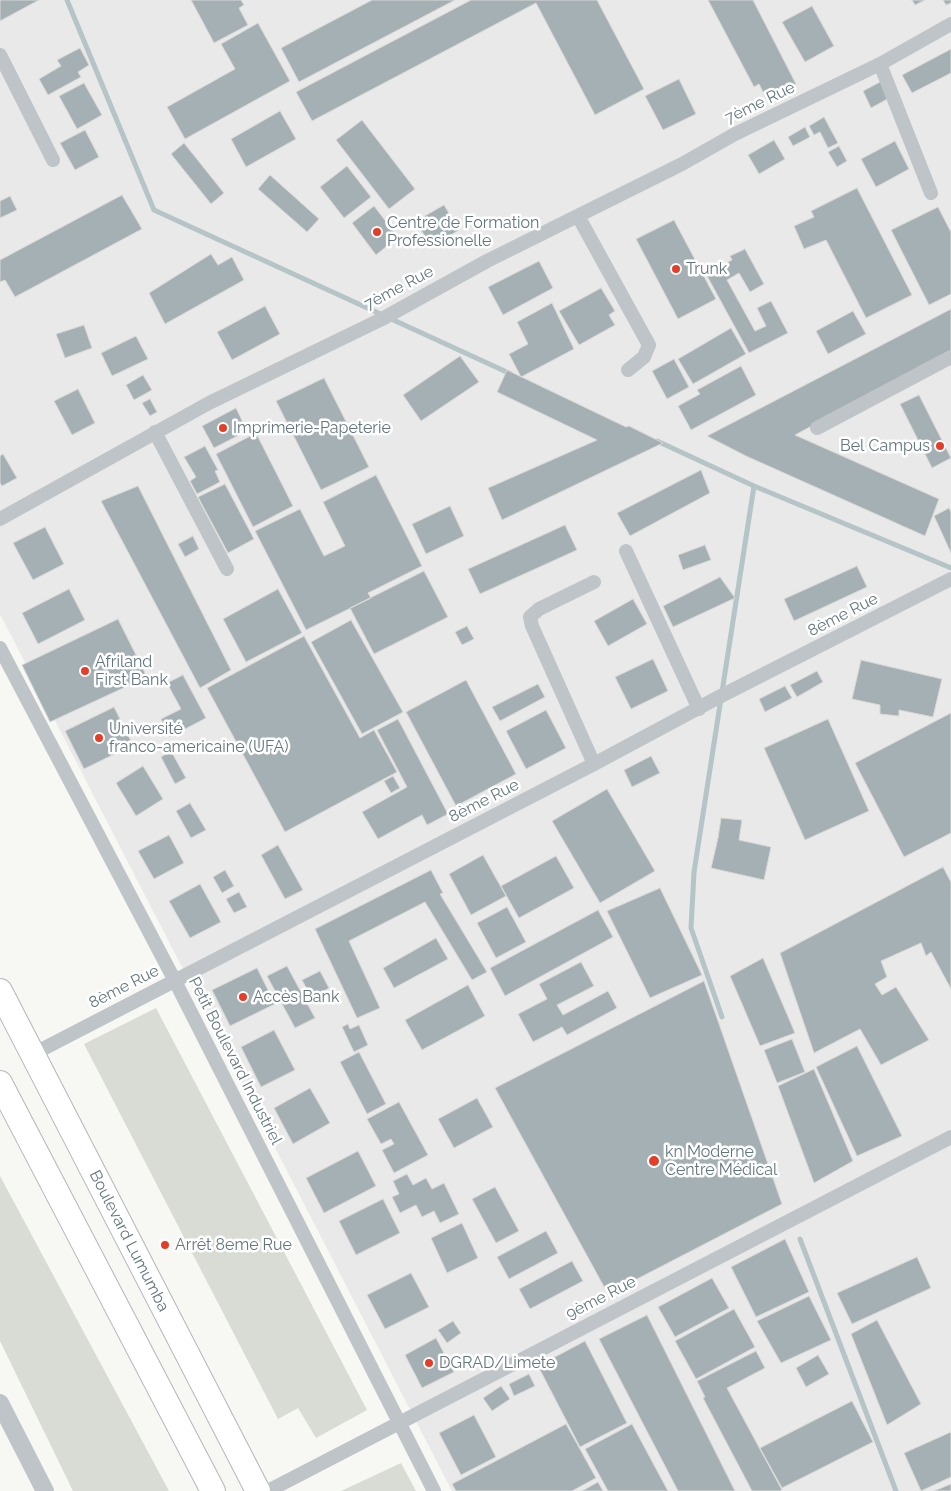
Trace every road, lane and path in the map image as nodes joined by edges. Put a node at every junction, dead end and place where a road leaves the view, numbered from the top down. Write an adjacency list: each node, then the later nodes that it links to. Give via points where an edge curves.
1 (951, 24): 3 (street, 7ème Rue)
2 (0, 55): 4 (street)
3 (880, 64): 5 (street); 6 (street, 7ème Rue, via 735,134)
4 (53, 160)
5 (931, 193)
6 (578, 216): 8 (street, via 649,345 644,357); 10 (street, 7ème Rue, via 382,319)
7 (951, 357): 9 (street)
8 (628, 370)
9 (817, 428)
10 (155, 432): 11 (street, 7ème Rue); 13 (street)
11 (0, 519)
12 (626, 551): 17 (street)
13 (226, 569)
14 (951, 579): 17 (street, 8ème Rue)
15 (594, 582): 18 (street, via 539,609 530,617)
16 (0, 648): 19 (street, Petit Boulevard Industriel)
17 (698, 709): 18 (street, 8ème Rue)
18 (594, 764): 19 (street, 8ème Rue)
19 (175, 981): 21 (street, 8ème Rue); 25 (street, Petit Boulevard Industriel)
20 (0, 991): 21 (highway, Boulevard Lumumba)
21 (33, 1054): 28 (highway, Boulevard Lumumba)
22 (0, 1084): 27 (highway)
23 (951, 1137): 25 (street, 9ème Rue)
24 (0, 1404): 26 (street)
25 (398, 1423): 29 (street, 9ème Rue); 30 (street, Petit Boulevard Industriel)
26 (45, 1491)
27 (213, 1491)
28 (258, 1491)
29 (268, 1491)
30 (434, 1491)

